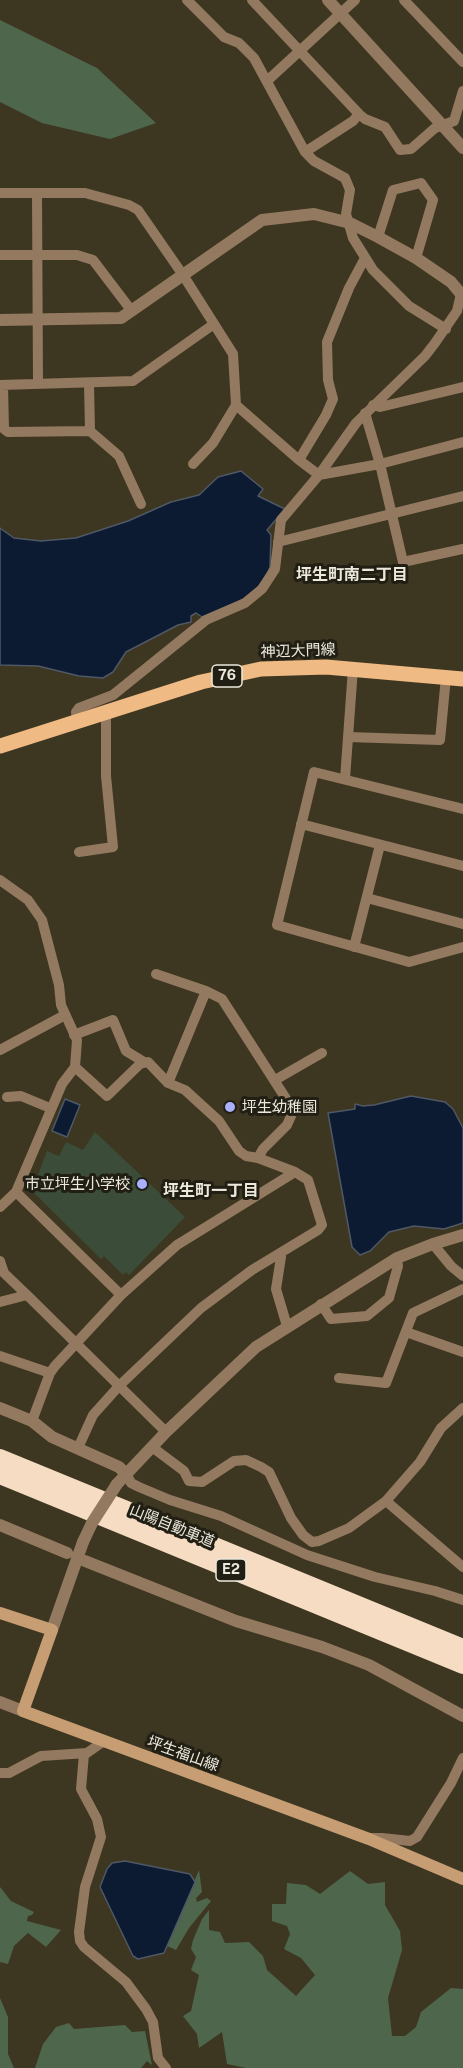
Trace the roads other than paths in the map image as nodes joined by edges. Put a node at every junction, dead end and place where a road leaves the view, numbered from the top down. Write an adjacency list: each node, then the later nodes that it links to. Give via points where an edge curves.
1 (187, 0): 9 (street, via 225,37 243,46)
2 (252, 0): 7 (street)
3 (328, 0): 6 (street)
4 (355, 0): 6 (street)
5 (404, 0): 8 (street)
6 (341, 14): 7 (street); 12 (street)
7 (300, 52): 9 (street); 11 (street)
8 (463, 62)
9 (267, 81): 14 (street)
10 (463, 91): 12 (street, via 454,121)
11 (359, 114): 12 (street, via 386,127 400,150 411,149); 14 (street)
12 (443, 125): 13 (street)
13 (463, 148)
14 (305, 152): 17 (street, via 345,178 350,190 346,214)
15 (0, 193): 16 (street)
16 (37, 193): 20 (street); 23 (street, via 85,193 138,210)
17 (350, 223): 18 (street); 21 (street, via 353,238); 23 (street, via 314,214 262,220)
18 (378, 237): 22 (street); 22 (street, via 393,190 421,183 433,200)
19 (0, 255): 20 (street)
20 (36, 255): 25 (street, via 77,255 93,260); 27 (street)
21 (365, 258): 29 (street, via 409,306); 39 (street, via 327,342 333,399)
22 (416, 258): 24 (street)
23 (183, 275): 25 (street); 28 (street)
24 (462, 293): 29 (street)
25 (131, 310): 27 (street, via 122,318)
26 (0, 320): 27 (street)
27 (38, 320): 30 (street)
28 (214, 324): 31 (street, via 133,381); 34 (street, via 233,354)
29 (446, 328): 35 (street, via 425,356)
30 (38, 383): 31 (street); 32 (street)
31 (89, 383): 37 (street)
32 (2, 385): 37 (street, via 4,429 8,432)
33 (463, 387): 35 (street, via 380,407)
34 (236, 405): 39 (street); 40 (street, via 213,443)
35 (373, 405): 36 (street)
36 (365, 414): 41 (street); 42 (street)
37 (90, 430): 44 (street, via 119,456)
38 (463, 442): 41 (street)
39 (299, 460): 42 (street)
40 (193, 464)
41 (380, 464): 42 (street); 45 (street)
42 (320, 475): 46 (street, via 281,520)
43 (463, 496): 45 (street)
44 (141, 504)
45 (392, 514): 46 (street); 47 (street, via 404,562)
46 (278, 542): 52 (street, via 275,569 262,589 245,603 206,620 113,695 80,708)
47 (463, 549)
48 (353, 668): 49 (main road, 神辺大門線 / 76); 51 (main road, 神辺大門線 / 76, via 261,669 201,682); 53 (street)
49 (446, 677): 50 (main road, 神辺大門線 / 76); 53 (street, via 440,740)
50 (463, 679)
51 (106, 712): 52 (main road, 神辺大門線 / 76); 59 (street, via 106,776 113,847)
52 (77, 721): 54 (main road, 神辺大門線 / 76)
53 (348, 737): 55 (street)
54 (0, 746)
55 (345, 779): 56 (street); 57 (street, via 314,772)
56 (463, 809)
57 (301, 824): 58 (street); 64 (street, via 277,925)
58 (380, 845): 60 (street); 62 (street)
59 (79, 852)
60 (463, 866)
61 (0, 880): 68 (street, via 28,900 42,920)
62 (367, 898): 63 (street); 64 (street)
63 (463, 924)
64 (354, 947): 65 (street, via 409,962)
65 (463, 947)
66 (156, 974): 67 (street)
67 (206, 991): 74 (street, via 222,999); 75 (street)
68 (65, 1015): 69 (street); 70 (street)
69 (74, 1035): 72 (street, via 113,1020 126,1051); 73 (street)
70 (0, 1050)
71 (321, 1053): 74 (street)
72 (144, 1062): 73 (street, via 107,1096); 75 (street)
73 (75, 1067): 77 (street)
74 (275, 1080): 78 (street, via 290,1105 291,1116)
75 (168, 1083): 78 (street, via 185,1090 219,1121 239,1151)
76 (7, 1097): 77 (street, via 21,1096)
77 (51, 1108): 80 (street)
78 (258, 1158): 79 (street)
79 (295, 1172): 84 (street, via 308,1180 322,1225); 90 (street, via 177,1245)
80 (16, 1192): 81 (street); 90 (street)
81 (0, 1207)
82 (463, 1235): 83 (street)
83 (433, 1244): 85 (street); 87 (street)
84 (280, 1255): 93 (street, via 276,1289); 100 (street, via 252,1270 201,1308)
85 (397, 1257): 92 (street); 92 (street, via 389,1298 367,1316 331,1319)
86 (0, 1261): 89 (street, via 4,1273)
87 (463, 1276)
88 (463, 1289): 94 (street, via 413,1313)
89 (27, 1295): 91 (street); 95 (street)
90 (121, 1295): 95 (street)
91 (0, 1302)
92 (321, 1304): 93 (street)
93 (287, 1326): 104 (street, via 256,1347)
94 (406, 1332): 96 (street); 99 (street, via 386,1383)
95 (75, 1344): 98 (street); 100 (street)
96 (463, 1352)
97 (0, 1356): 98 (street)
98 (50, 1373): 103 (street)
99 (339, 1378)
100 (119, 1386): 104 (street); 105 (street, via 93,1415)
101 (0, 1408): 103 (street)
102 (463, 1408): 110 (street, via 441,1428 420,1462)
103 (32, 1421): 105 (street, via 52,1437)
104 (166, 1432): 106 (street)
105 (78, 1448): 109 (street, via 119,1467)
106 (152, 1448): 109 (street); 112 (street, via 184,1471 189,1481 202,1482 234,1461 246,1460 261,1467 269,1472 291,1518)
107 (0, 1458): 120 (highway, 山陽自動車道 / E2)
108 (0, 1474): 121 (highway, 山陽自動車道 / E2)
109 (127, 1475): 114 (street, via 130,1483 221,1516); 119 (street, bridge, via 92,1522)
110 (386, 1501): 112 (street, via 349,1528); 116 (street)
111 (0, 1525): 113 (street)
112 (312, 1542): 114 (street)
113 (67, 1553)
114 (307, 1555): 117 (street)
115 (85, 1560): 124 (street, via 236,1621 369,1665)
116 (463, 1567)
117 (463, 1600)
118 (0, 1612): 119 (main road)
119 (52, 1630): 123 (main road)
120 (463, 1648)
121 (463, 1665)
122 (0, 1702): 123 (street)
123 (23, 1711): 125 (main road, 坪生福山線)
124 (463, 1716)
125 (104, 1741): 126 (street); 129 (main road, 坪生福山線)
126 (87, 1753): 128 (street, via 41,1756 9,1773); 131 (street, via 81,1789 97,1819 101,1838 85,1887 80,1941 126,1982 146,2009 153,2022 158,2058)
127 (463, 1758): 129 (street, via 417,1837 410,1842)
128 (0, 1773)
129 (369, 1839): 130 (main road, 坪生福山線)
130 (463, 1880)
131 (166, 2068)

